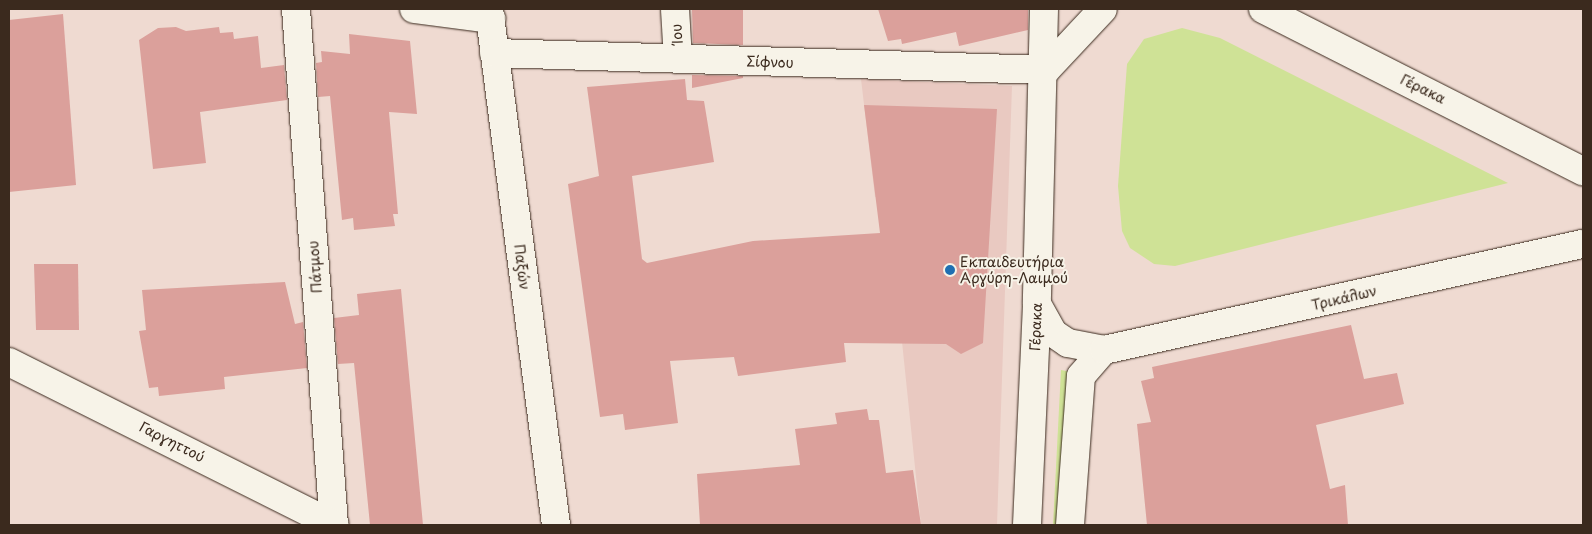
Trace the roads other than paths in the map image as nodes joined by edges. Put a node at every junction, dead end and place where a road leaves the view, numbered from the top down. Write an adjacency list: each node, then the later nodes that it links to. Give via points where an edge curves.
1 (296, 9): 16 (street, Πάτμου)
2 (414, 9): 7 (street)
3 (675, 9): 9 (street, Ίου)
4 (1044, 9): 10 (street, Γέρακα)
5 (1103, 9): 10 (street)
6 (1263, 9): 11 (street, Γέρακα)
7 (490, 14): 8 (street, Παξών)
8 (494, 53): 9 (street, Σίφνου); 17 (street, Παξών)
9 (678, 59): 10 (street, Σίφνου)
10 (1046, 70): 13 (street, Γέρακα)
11 (1583, 171)
12 (1583, 244): 14 (street, Τρικάλων)
13 (1037, 304): 14 (street, via 1053,333 1068,343); 18 (street, Γέρακα)
14 (1104, 350): 19 (street, via 1081,376)
15 (9, 362): 16 (street, Γαργηττού)
16 (334, 525)
17 (556, 525)
18 (1026, 525)
19 (1070, 525)

